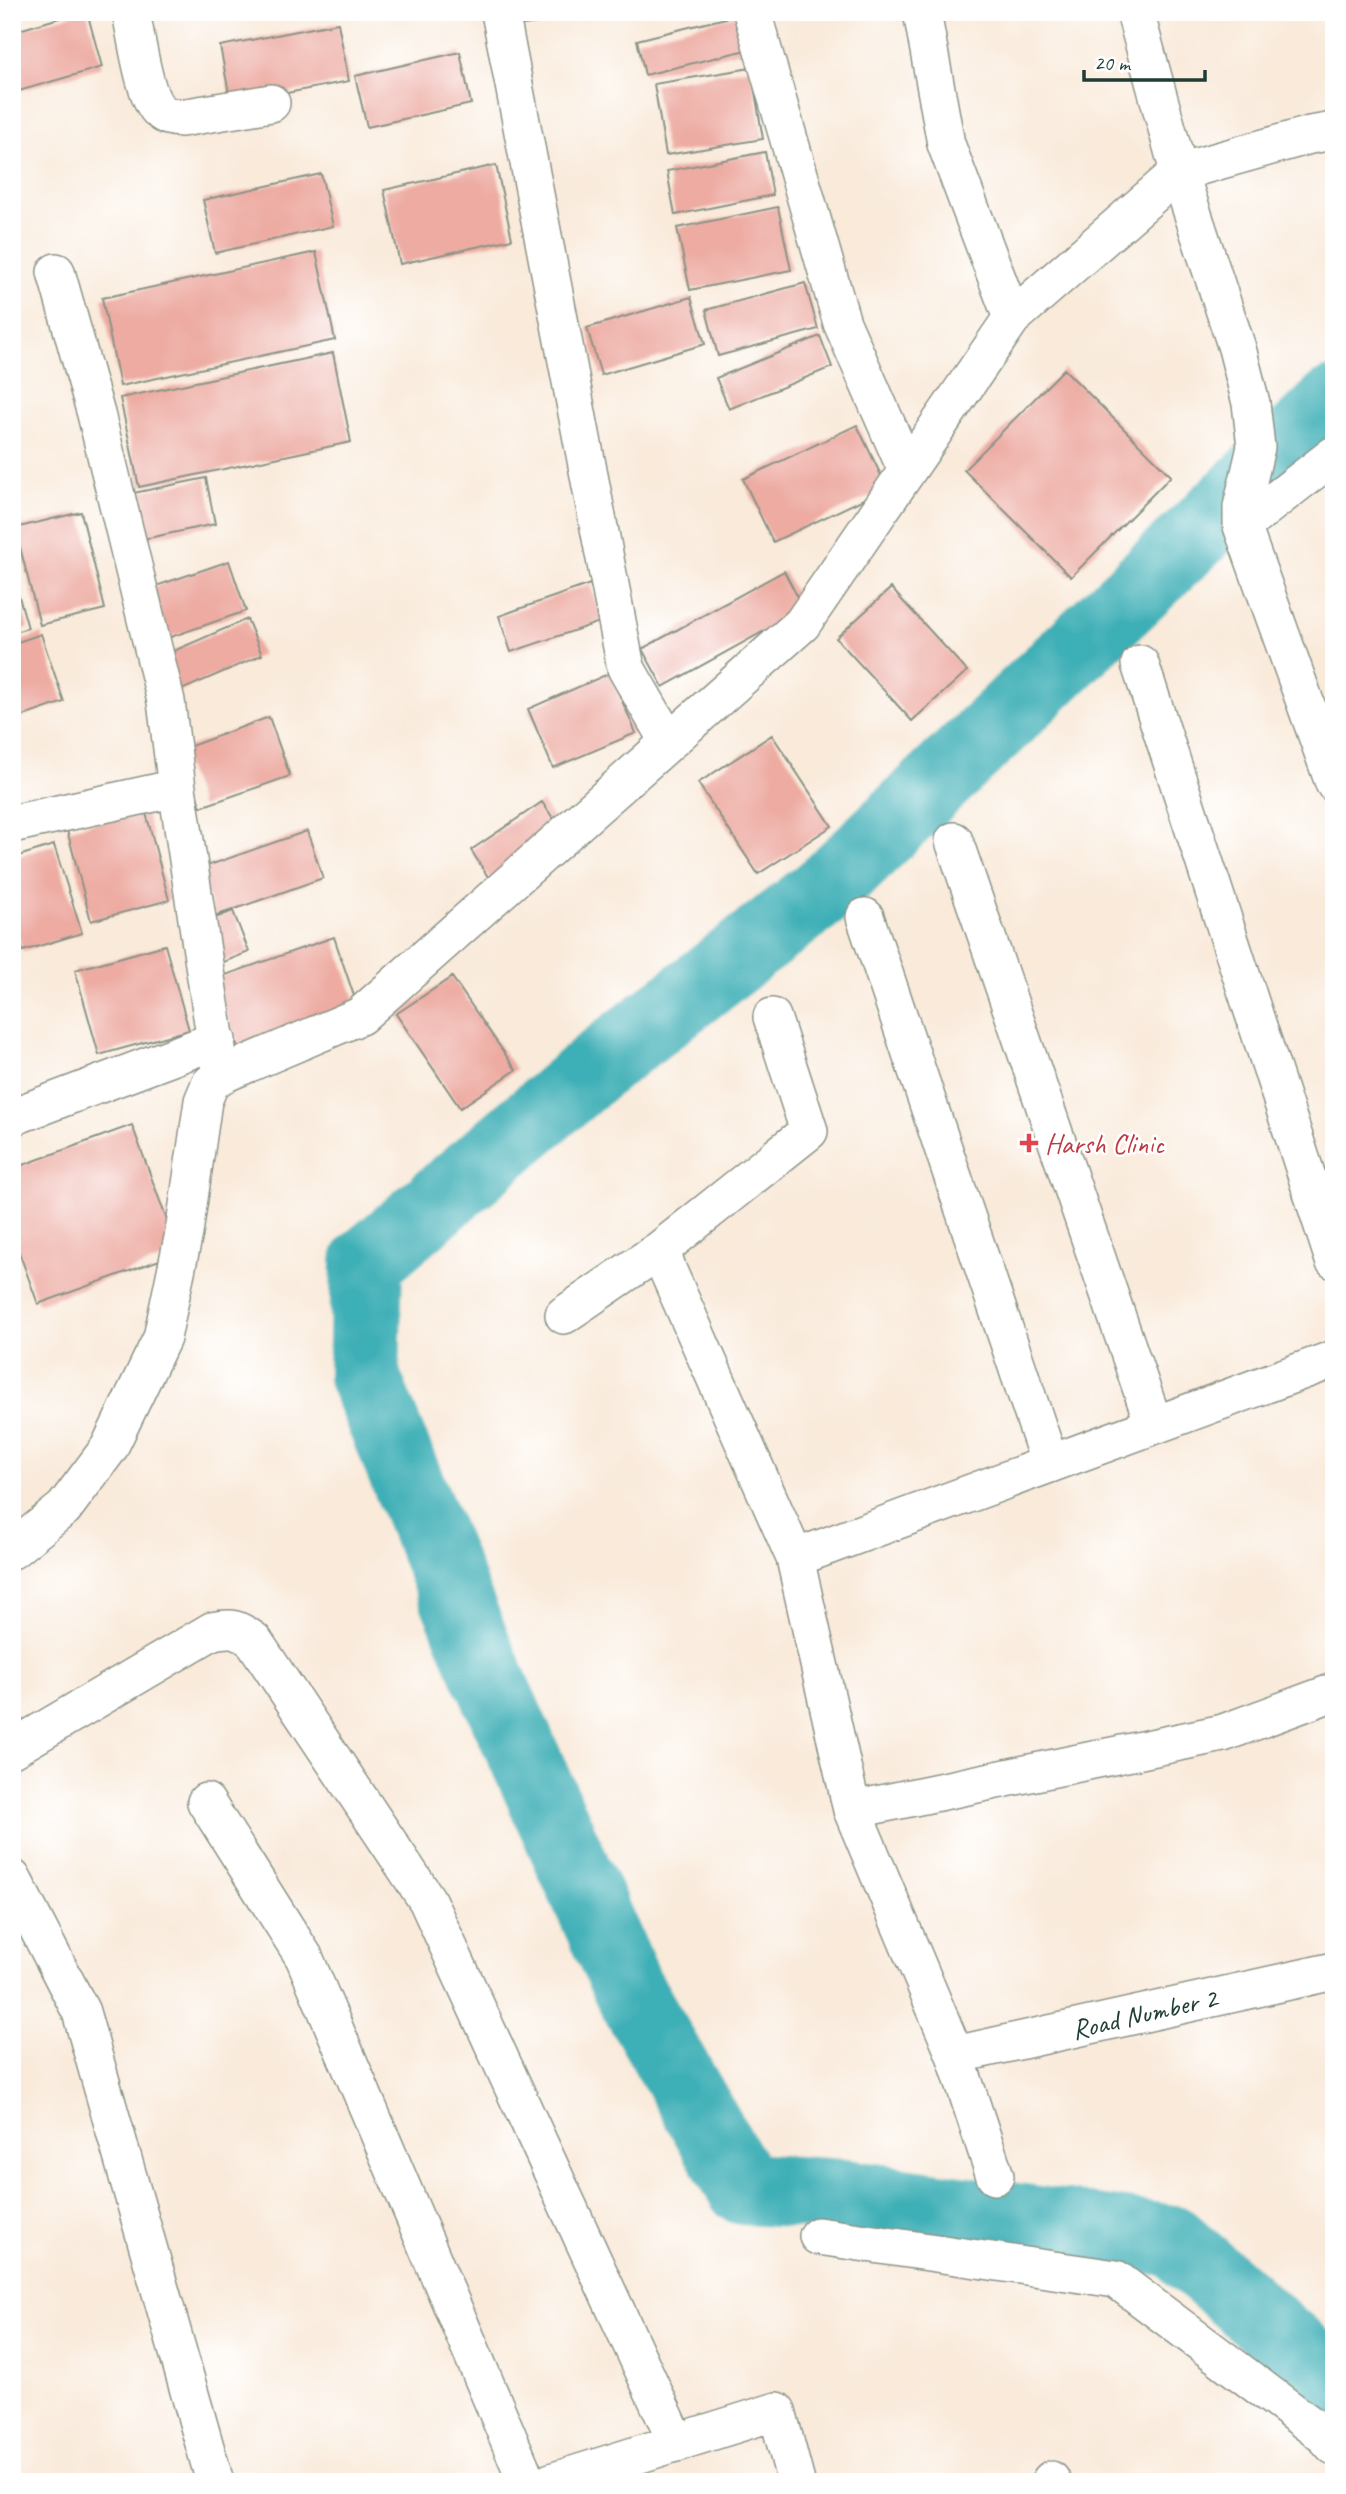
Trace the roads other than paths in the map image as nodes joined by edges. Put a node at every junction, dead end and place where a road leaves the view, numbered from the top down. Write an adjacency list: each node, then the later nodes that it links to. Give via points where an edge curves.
1 (131, 12): 6 (street, via 148,90 166,116 181,118)
2 (500, 12): 15 (street, via 626,668)
3 (752, 12): 12 (street, via 842,323)
4 (922, 12): 10 (street, via 946,144)
5 (1135, 12): 8 (street)
6 (271, 103)
7 (1334, 131): 8 (street)
8 (1180, 172): 10 (street); 13 (street, via 1251,403 1256,447)
9 (56, 272): 17 (street, via 166,701)
10 (1012, 318): 12 (street)
11 (1334, 454): 13 (street)
12 (907, 471): 15 (street, via 802,624)
13 (1242, 516): 16 (street)
14 (1140, 664): 25 (street)
15 (668, 741): 22 (street, via 360,1016)
16 (1334, 783)
17 (177, 788): 18 (street); 22 (street)
18 (12, 824)
19 (954, 841): 28 (street)
20 (865, 918): 29 (street)
21 (772, 1017): 24 (street, via 809,1131)
22 (219, 1058): 23 (street); 30 (street, via 203,1101 184,1233 162,1338 109,1448 64,1508)
23 (12, 1117)
24 (661, 1249): 26 (street); 31 (street)
25 (1334, 1260)
26 (564, 1315)
27 (1334, 1359): 28 (street)
28 (1154, 1425): 29 (street)
29 (1050, 1464): 31 (street)
30 (12, 1550)
31 (795, 1558): 35 (street)
32 (1334, 1692): 35 (street, via 1223,1733)
33 (12, 1749): 41 (street, via 212,1631 230,1628 254,1642 427,1900)
34 (206, 1802): 44 (street, via 304,1957)
35 (852, 1810): 38 (street)
36 (12, 1878): 43 (street, via 81,2012)
37 (1334, 1971): 38 (street, Road Number 2)
38 (955, 2055): 39 (street)
39 (995, 2176)
40 (818, 2236): 42 (street, via 1115,2279)
41 (677, 2443): 45 (street); 46 (street, via 777,2411)
42 (1334, 2446)
43 (215, 2482)
44 (527, 2482)
45 (551, 2482)
46 (796, 2482)

